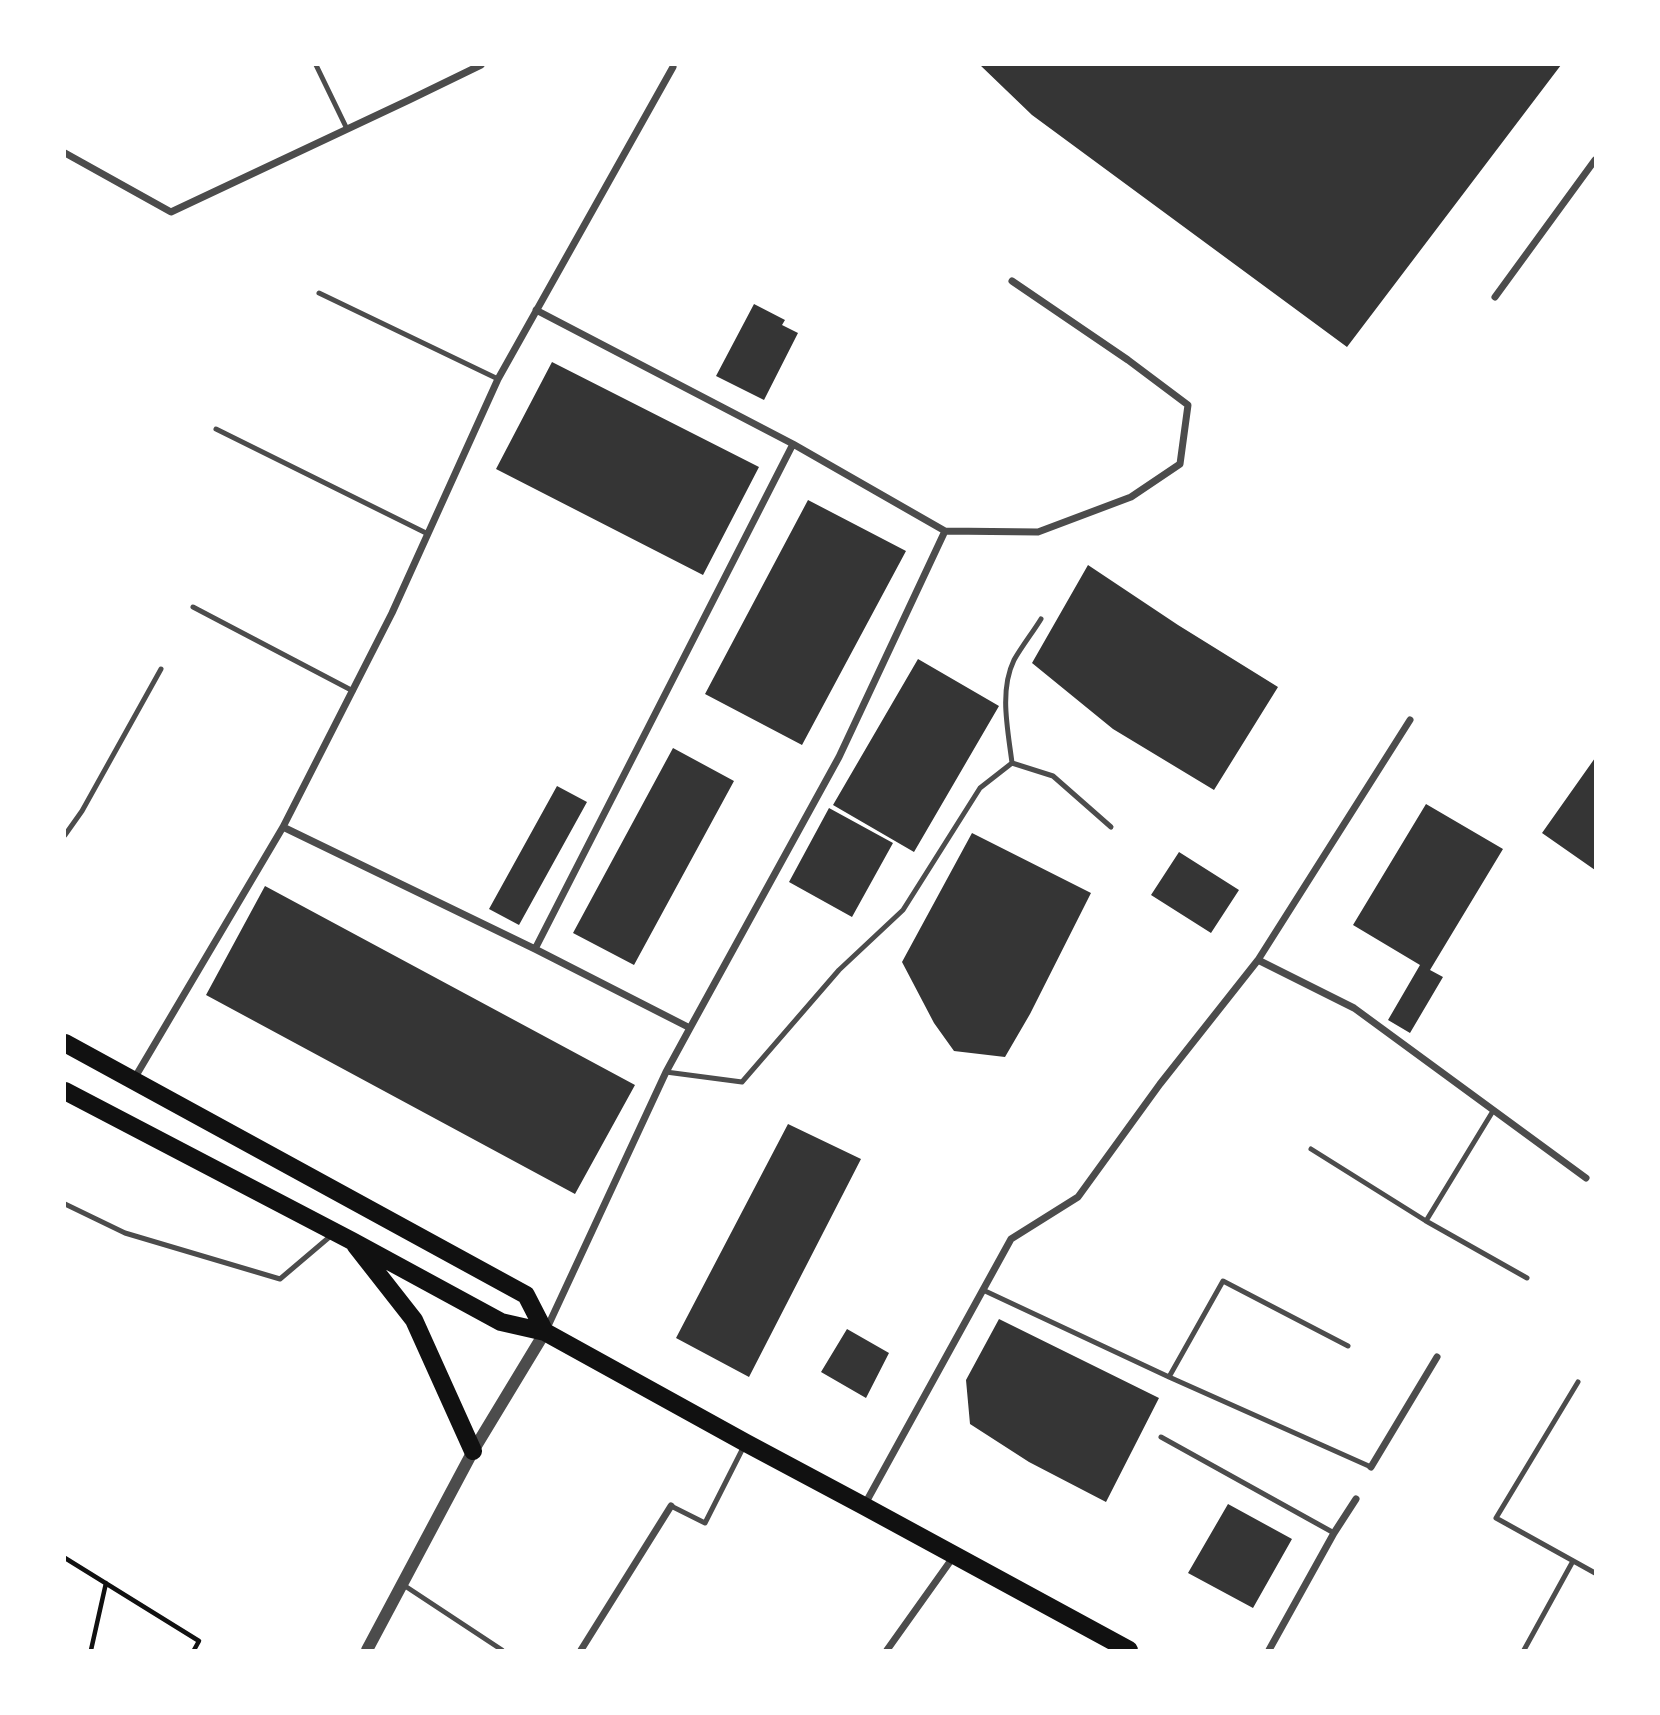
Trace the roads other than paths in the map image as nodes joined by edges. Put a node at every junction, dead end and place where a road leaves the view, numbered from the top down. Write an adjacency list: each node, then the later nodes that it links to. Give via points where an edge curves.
1 (316, 65): 4 (lane)
2 (481, 65): 4 (street)
3 (673, 67): 10 (street)
4 (347, 129): 5 (street, via 171,212)
5 (65, 153)
6 (1595, 160): 9 (street)
7 (1012, 281): 14 (street, via 1188,405 1180,464 1131,498 1038,532)
8 (319, 293): 11 (lane)
9 (1495, 297)
10 (536, 310): 11 (street); 13 (street)
11 (498, 379): 15 (street)
12 (216, 429): 15 (lane)
13 (793, 444): 14 (street); 25 (street)
14 (945, 531): 27 (street, via 839,757)
15 (428, 534): 19 (street)
16 (193, 607): 19 (lane)
17 (1041, 619): 21 (lane, via 1008,678 1006,710)
18 (161, 669): 24 (lane)
19 (353, 691): 22 (street)
20 (1410, 720): 26 (street)
21 (1012, 763): 23 (lane, via 1053,776); 29 (lane, via 980,788 903,910 839,970 742,1082)
22 (283, 827): 25 (street); 30 (street)
23 (1111, 827)
24 (65, 835)
25 (535, 949): 27 (street)
26 (1258, 960): 32 (street, via 1353,1008); 40 (street, via 1078,1197 1011,1239)
27 (690, 1028): 29 (street)
28 (65, 1043): 30 (main road)
29 (666, 1072): 41 (street)
30 (133, 1080): 41 (main road, via 526,1295)
31 (65, 1091): 37 (main road)
32 (1493, 1111): 34 (street); 36 (lane)
33 (1311, 1149): 36 (lane)
34 (1586, 1178)
35 (65, 1204): 37 (lane, via 125,1233 280,1279)
36 (1426, 1221): 39 (lane)
37 (335, 1233): 38 (main road)
38 (352, 1241): 41 (main road, via 501,1322); 48 (main road, via 414,1320)
39 (1527, 1278)
40 (983, 1290): 44 (lane); 52 (street)
41 (545, 1332): 47 (main road); 48 (street)
42 (1348, 1346): 44 (lane, via 1223,1281)
43 (1437, 1357): 49 (street)
44 (1169, 1377): 49 (lane)
45 (1578, 1382): 55 (lane, via 1496,1518)
46 (1161, 1437): 53 (lane)
47 (746, 1443): 51 (lane, via 705,1522); 52 (main road)
48 (472, 1451): 57 (street)
49 (1371, 1467)
50 (1356, 1499): 53 (street)
51 (671, 1506): 60 (street)
52 (864, 1506): 54 (main road)
53 (1334, 1533): 63 (street)
54 (955, 1555): 61 (street); 62 (main road)
55 (1573, 1561): 56 (lane); 64 (lane)
56 (1595, 1573)
57 (402, 1584): 58 (street); 59 (lane)
58 (367, 1650)
59 (502, 1650)
60 (581, 1650)
61 (887, 1650)
62 (1129, 1650)
63 (1269, 1650)
64 (1524, 1650)

